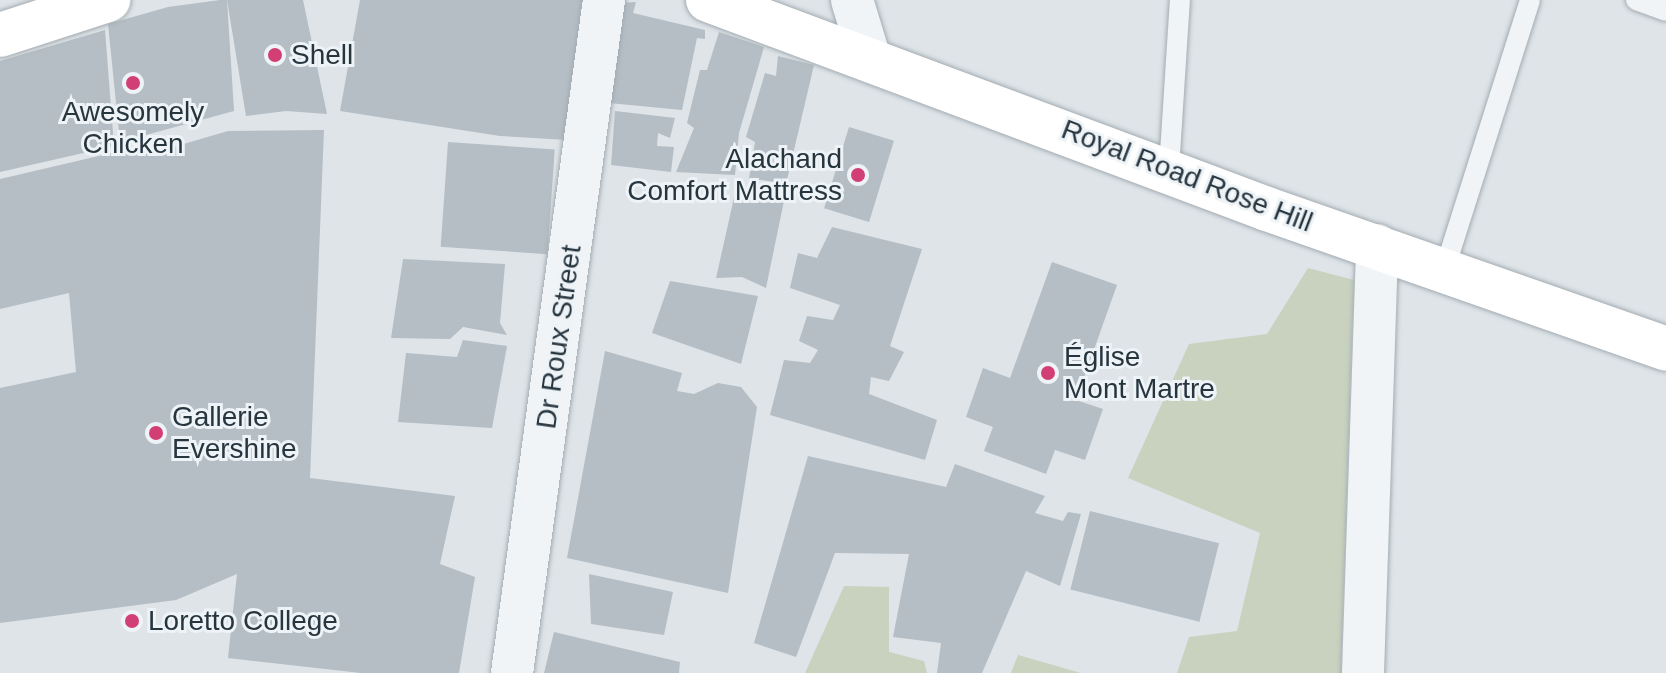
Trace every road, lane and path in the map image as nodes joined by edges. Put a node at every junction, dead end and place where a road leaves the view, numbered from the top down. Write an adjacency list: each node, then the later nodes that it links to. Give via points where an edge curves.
1 (108, 0): 9 (main road)
2 (604, 0): 15 (street, Dr Roux Street)
3 (852, 0): 10 (street)
4 (1180, 0): 11 (lane)
5 (1530, 0): 13 (lane)
6 (1636, 0): 8 (lane)
7 (740, 4): 10 (main road, Royal Road Rose Hill)
8 (1666, 11)
9 (0, 35)
10 (870, 59): 11 (main road, Royal Road Rose Hill)
11 (1169, 169): 12 (main road, Royal Road Rose Hill)
12 (1377, 245): 13 (main road, Royal Road Rose Hill); 16 (street)
13 (1445, 268): 14 (main road, Royal Road Rose Hill)
14 (1666, 349)
15 (512, 673)
16 (1363, 673)

